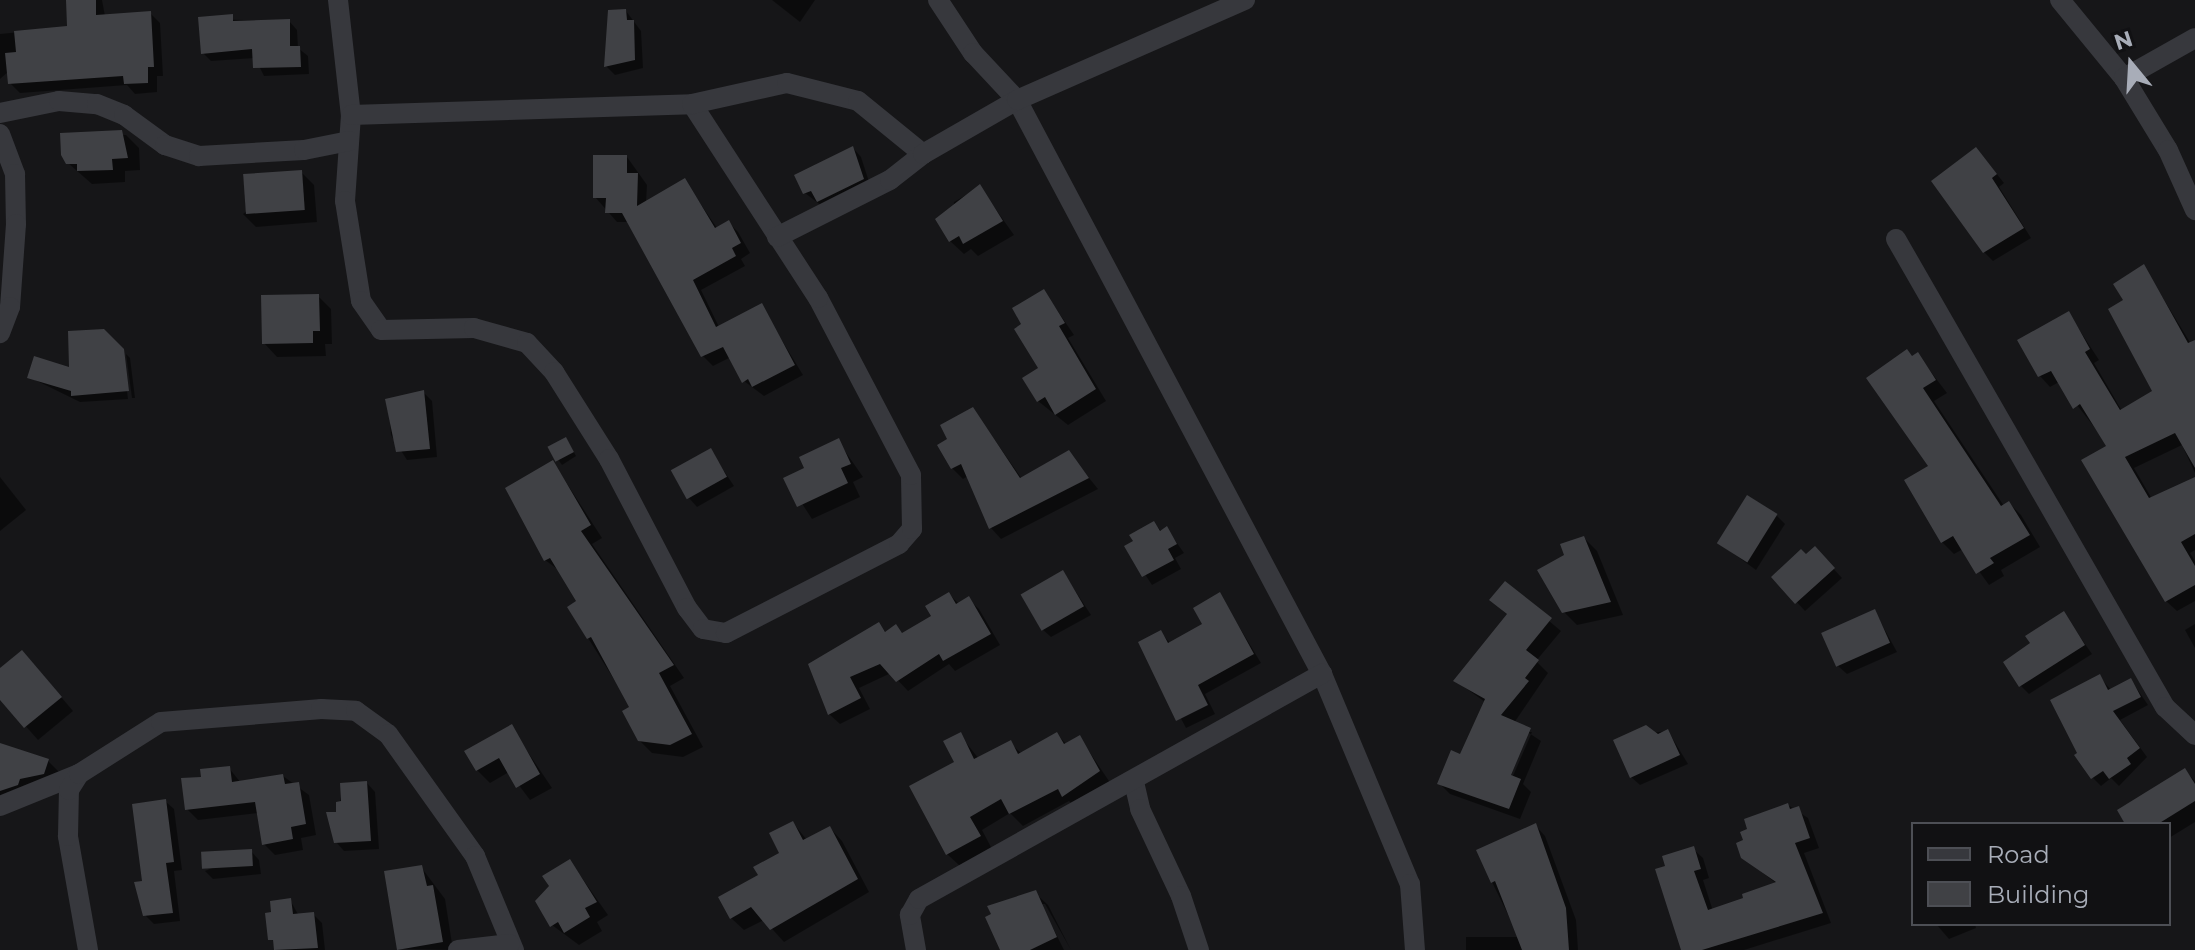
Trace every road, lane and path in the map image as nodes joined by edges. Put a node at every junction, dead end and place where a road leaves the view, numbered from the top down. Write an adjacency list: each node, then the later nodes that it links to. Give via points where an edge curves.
1 (338, 0): 10 (street)
2 (938, 0): 7 (street, via 973,53)
3 (1245, 0): 7 (street)
4 (2060, 0): 6 (street)
5 (2195, 38): 6 (street)
6 (2124, 78): 14 (street, via 2168,150)
7 (1017, 100): 13 (street); 18 (street)
8 (692, 104): 10 (street); 13 (street, via 787,83 825,91 858,101); 15 (street)
9 (0, 113): 12 (street, via 59,101 97,104 124,115 165,145 199,156 304,150)
10 (351, 115): 12 (street)
11 (0, 134): 17 (street, via 15,174 16,224 10,307)
12 (349, 141): 15 (street, via 345,201 356,286 381,330 474,328 527,343 554,372 609,459 687,608 703,629 726,633 899,544 912,529 911,475 818,298)
13 (923, 154): 15 (street, via 890,180)
14 (2195, 210)
15 (777, 237)
16 (1896, 239): 19 (street, via 2165,707)
17 (0, 333)
18 (1322, 674): 21 (street); 28 (street, via 1410,884)
19 (2195, 735)
20 (79, 774): 22 (street); 23 (street, via 161,722 356,711 388,734 475,856); 24 (street, via 69,790 68,836)
21 (1134, 782): 26 (street, via 919,899 910,915); 27 (street, via 1140,809 1181,896)
22 (0, 806)
23 (512, 947): 25 (street)
24 (88, 950)
25 (458, 950)
26 (916, 950)
27 (1199, 950)
28 (1415, 950)

